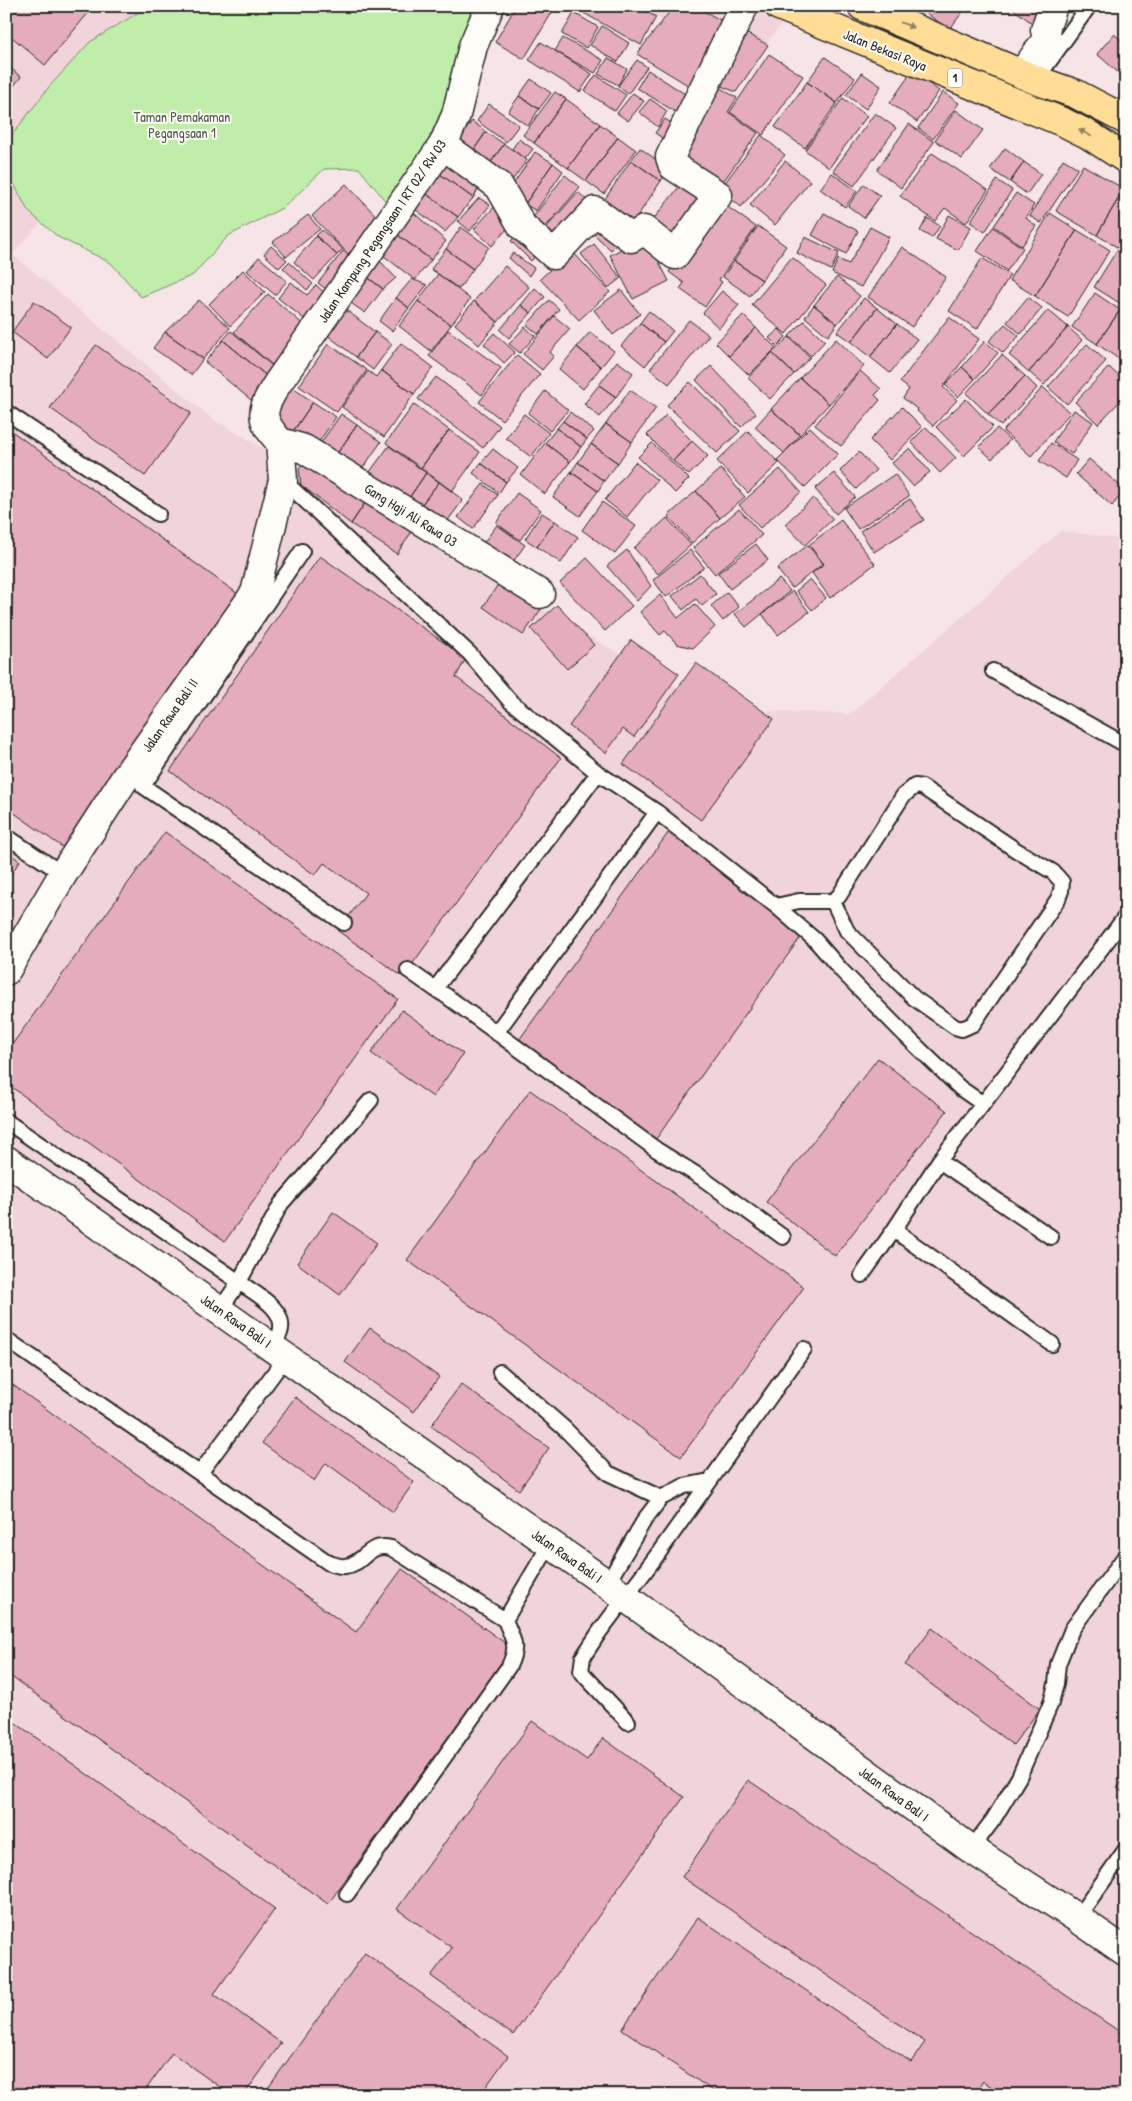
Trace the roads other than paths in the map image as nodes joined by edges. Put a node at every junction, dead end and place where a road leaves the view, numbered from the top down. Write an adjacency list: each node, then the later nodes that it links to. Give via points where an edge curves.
1 (490, 6): 9 (street, Jalan Kampung Pegangsaan I RT 02/ RW 03, via 473,46 456,115)
2 (744, 6): 9 (street, via 670,157 673,166 718,195 676,255 644,230 631,238 595,211 554,255 522,226 499,186)
3 (779, 6): 10 (highway, Jalan Bekasi Raya / 1, one-way to 3, via 1065,123)
4 (862, 6): 7 (highway, 1, one-way to 7)
5 (1053, 6): 7 (street, via 1045,30 1047,39)
6 (1089, 6): 7 (lane)
7 (1029, 77): 8 (highway, 1, via 1076,94)
8 (1126, 120)
9 (443, 145): 12 (street, Jalan Kampung Pegangsaan I RT 02/ RW 03, via 265,403 263,416 267,428)
10 (1126, 159)
11 (6, 412): 14 (lane)
12 (280, 442): 13 (street, Jalan Rawa Bali II); 16 (street, Gang Haji Ali Rawa 03, via 304,449)
13 (283, 480): 19 (lane, via 470,654 510,701); 22 (street, Jalan Rawa Bali II, via 255,593)
14 (158, 514)
15 (302, 551): 26 (lane, via 143,786)
16 (540, 594)
17 (993, 671): 18 (lane)
18 (1126, 745)
19 (598, 773): 20 (lane); 29 (lane)
20 (657, 812): 24 (lane); 30 (lane)
21 (6, 836): 22 (lane)
22 (63, 874): 28 (street, Jalan Rawa Bali II)
23 (833, 901): 23 (lane, via 847,931 914,998 962,1029 974,1024 1058,899 1062,882 1053,872 922,787 915,786 902,796); 24 (lane, via 799,901)
24 (776, 906): 32 (lane, via 815,940 960,1088)
25 (1126, 916): 32 (lane)
26 (344, 924)
27 (408, 970): 29 (lane)
28 (6, 972)
29 (434, 989): 30 (lane)
30 (496, 1033): 37 (lane)
31 (372, 1100): 40 (lane, via 280,1204)
32 (983, 1104): 35 (lane)
33 (6, 1121): 40 (lane)
34 (6, 1160): 41 (street, Jalan Rawa Bali I)
35 (939, 1161): 36 (lane); 38 (lane)
36 (894, 1230): 39 (lane); 43 (lane)
37 (783, 1237)
38 (1051, 1237)
39 (862, 1275)
40 (239, 1282): 41 (lane); 45 (lane, via 276,1310 282,1320)
41 (220, 1310): 45 (street, Jalan Rawa Bali I)
42 (6, 1339): 47 (lane)
43 (1052, 1344)
44 (804, 1349): 48 (lane)
45 (279, 1351): 47 (lane); 50 (street, Jalan Rawa Bali I)
46 (500, 1372): 49 (lane, via 608,1472)
47 (200, 1473): 53 (lane, via 329,1563 344,1566 380,1546 391,1548)
48 (709, 1481): 49 (lane, via 684,1486); 52 (lane)
49 (661, 1498): 52 (lane, via 645,1519)
50 (550, 1544): 52 (street, Jalan Rawa Bali I); 53 (lane)
51 (1126, 1555): 55 (lane, via 1072,1629 1058,1664 1051,1703 1019,1777)
52 (616, 1591): 54 (lane, via 600,1631 581,1664 585,1676); 55 (street, Jalan Rawa Bali I)
53 (505, 1620): 57 (lane, via 515,1653 509,1666)
54 (628, 1722)
55 (971, 1849): 58 (street, Jalan Rawa Bali I)
56 (1126, 1849): 58 (lane)
57 (347, 1894)
58 (1077, 1918): 59 (street, Jalan Rawa Bali I)
59 (1126, 1952)

